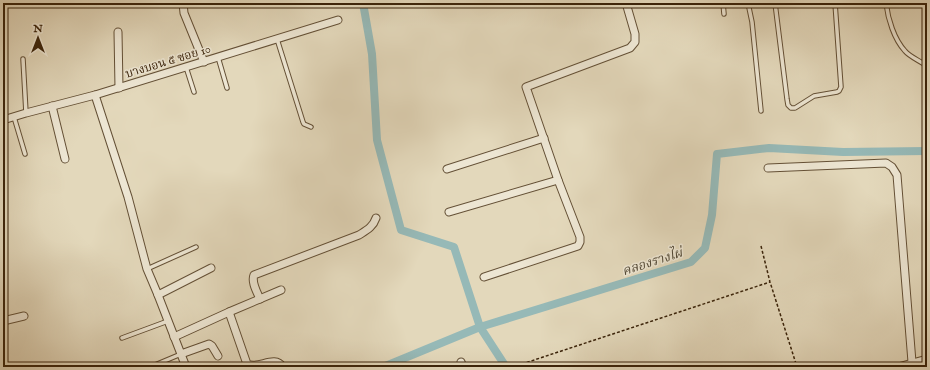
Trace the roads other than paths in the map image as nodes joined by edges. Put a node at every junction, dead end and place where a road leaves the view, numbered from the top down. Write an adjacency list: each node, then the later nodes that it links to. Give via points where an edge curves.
1 (183, 3): 14 (street, via 184,13)
2 (626, 3): 27 (street, via 635,34 635,42 630,48 526,87)
3 (723, 3): 8 (lane)
4 (748, 3): 22 (lane)
5 (775, 3): 6 (lane, via 788,105 791,108 814,96 837,92 841,87)
6 (835, 3)
7 (886, 3): 15 (lane, via 895,36 905,52 924,64)
8 (724, 14)
9 (338, 20): 11 (street, บางบอน ๕ ซอย 10)
10 (118, 32): 17 (street)
11 (277, 39): 12 (street, บางบอน ๕ ซอย 10); 26 (lane, via 303,122)
12 (218, 57): 14 (street, บางบอน ๕ ซอย 10); 18 (lane)
13 (23, 59): 23 (lane)
14 (204, 62): 16 (street, บางบอน ๕ ซอย 10)
15 (927, 63)
16 (186, 68): 17 (street, บางบอน ๕ ซอย 10); 19 (lane)
17 (119, 88): 20 (street, บางบอน ๕ ซอย 10)
18 (227, 88)
19 (194, 92)
20 (96, 95): 21 (street, บางบอน ๕ ซอย 10); 37 (street, via 128,197)
21 (52, 106): 23 (street, บางบอน ๕ ซอย 10); 29 (street)
22 (761, 111)
23 (26, 112): 24 (street, บางบอน ๕ ซอย 10)
24 (14, 116): 25 (street, บางบอน ๕ ซอย 10); 28 (lane)
25 (3, 120)
26 (311, 127)
27 (544, 138): 31 (street); 32 (street)
28 (25, 154)
29 (65, 159)
30 (768, 168): 51 (street, via 886,163 892,167 896,175)
31 (447, 169)
32 (558, 180): 33 (street); 38 (street, via 580,237 578,246)
33 (449, 212)
34 (376, 218): 41 (street, via 371,227 359,235 254,275 253,282)
35 (196, 247): 37 (lane)
36 (211, 268): 40 (street)
37 (147, 270): 40 (street)
38 (484, 278)
39 (281, 290): 41 (street)
40 (158, 295): 45 (street)
41 (260, 299): 42 (street)
42 (229, 312): 46 (street); 54 (street, via 247,364 253,366 278,362)
43 (24, 316): 44 (street)
44 (3, 321)
45 (168, 321): 46 (street); 47 (lane)
46 (174, 337): 48 (street)
47 (122, 338)
48 (182, 354): 49 (street, via 209,344); 52 (lane); 53 (street)
49 (218, 356)
50 (927, 359): 51 (street)
51 (912, 362): 55 (street)
52 (150, 367)
53 (186, 367)
54 (283, 367)
55 (898, 367)

